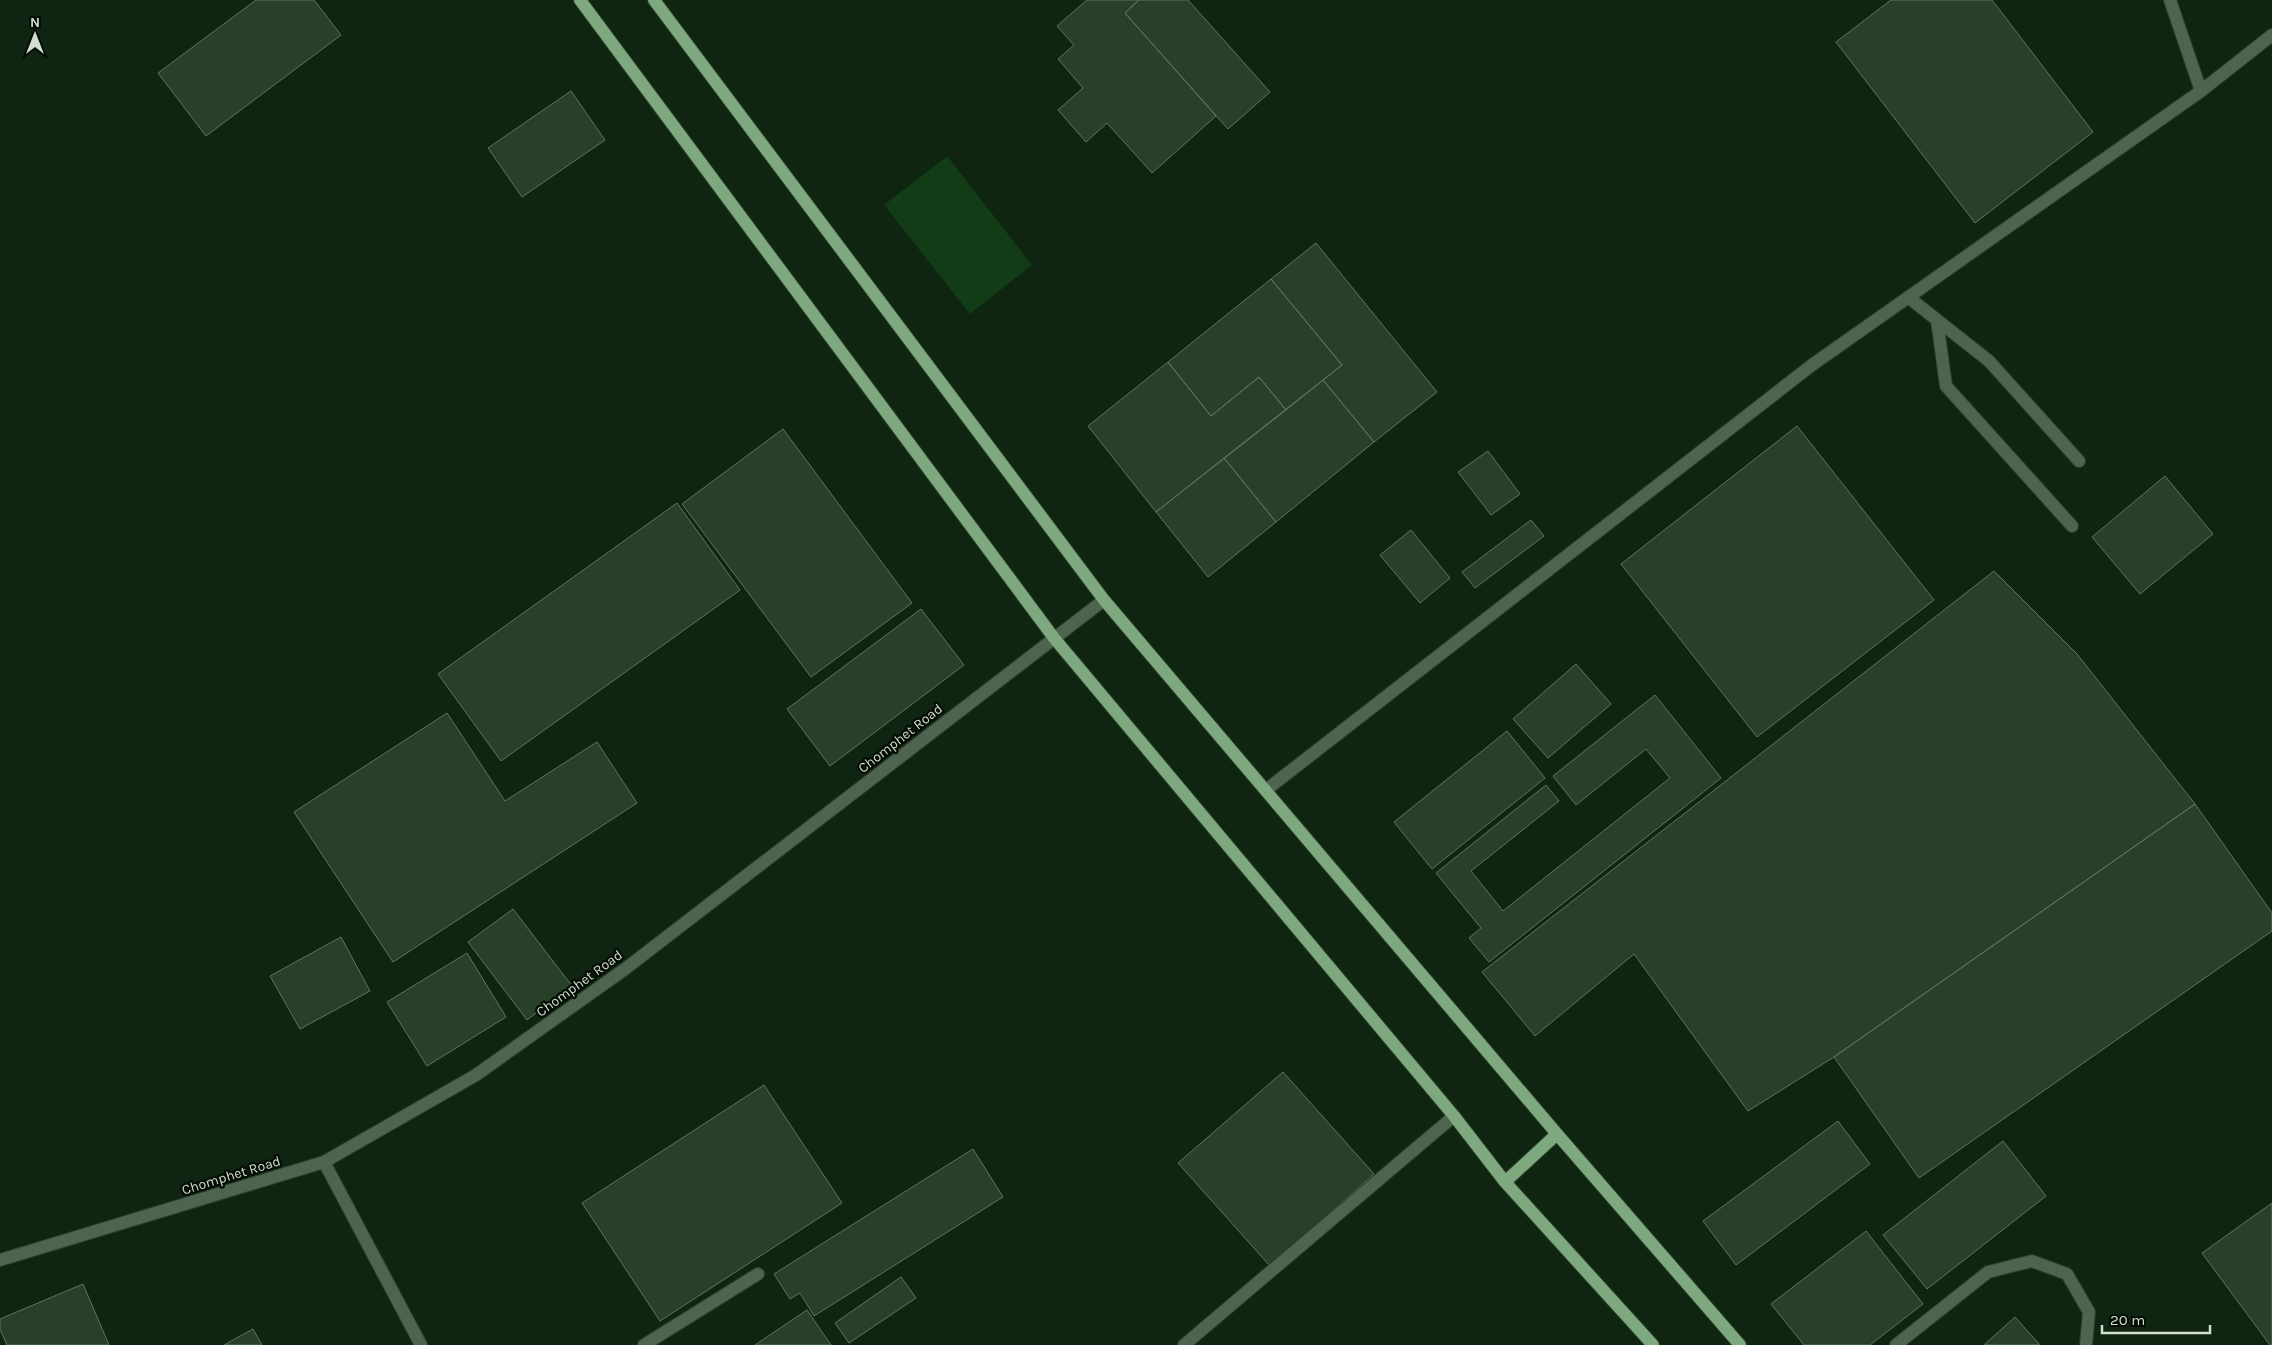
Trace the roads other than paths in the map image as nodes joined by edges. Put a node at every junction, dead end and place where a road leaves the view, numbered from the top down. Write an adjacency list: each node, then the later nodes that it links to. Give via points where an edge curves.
1 (580, 0): 11 (main road)
2 (654, 0): 10 (main road)
3 (2170, 0): 5 (street)
4 (2272, 35): 5 (street)
5 (2201, 90): 6 (street)
6 (1908, 298): 7 (street); 12 (street, via 1812,365)
7 (1937, 320): 8 (street, via 1989,361); 9 (street, via 1946,386)
8 (2079, 462)
9 (2072, 526)
10 (1104, 600): 11 (street, Chomphet Road); 12 (main road)
11 (1054, 638): 13 (main road); 15 (street, Chomphet Road, via 625,969 476,1074)
12 (1266, 790): 14 (main road)
13 (1454, 1116): 16 (main road); 21 (street)
14 (1557, 1134): 16 (main road); 23 (main road)
15 (324, 1162): 17 (street, Chomphet Road); 19 (street)
16 (1505, 1182): 22 (main road)
17 (0, 1260)
18 (758, 1274): 20 (street)
19 (421, 1345)
20 (644, 1345)
21 (1184, 1345)
22 (1653, 1345)
23 (1740, 1345)
24 (1896, 1345): 25 (street, via 1988,1272 2032,1261 2067,1274 2090,1312)
25 (2086, 1345)

